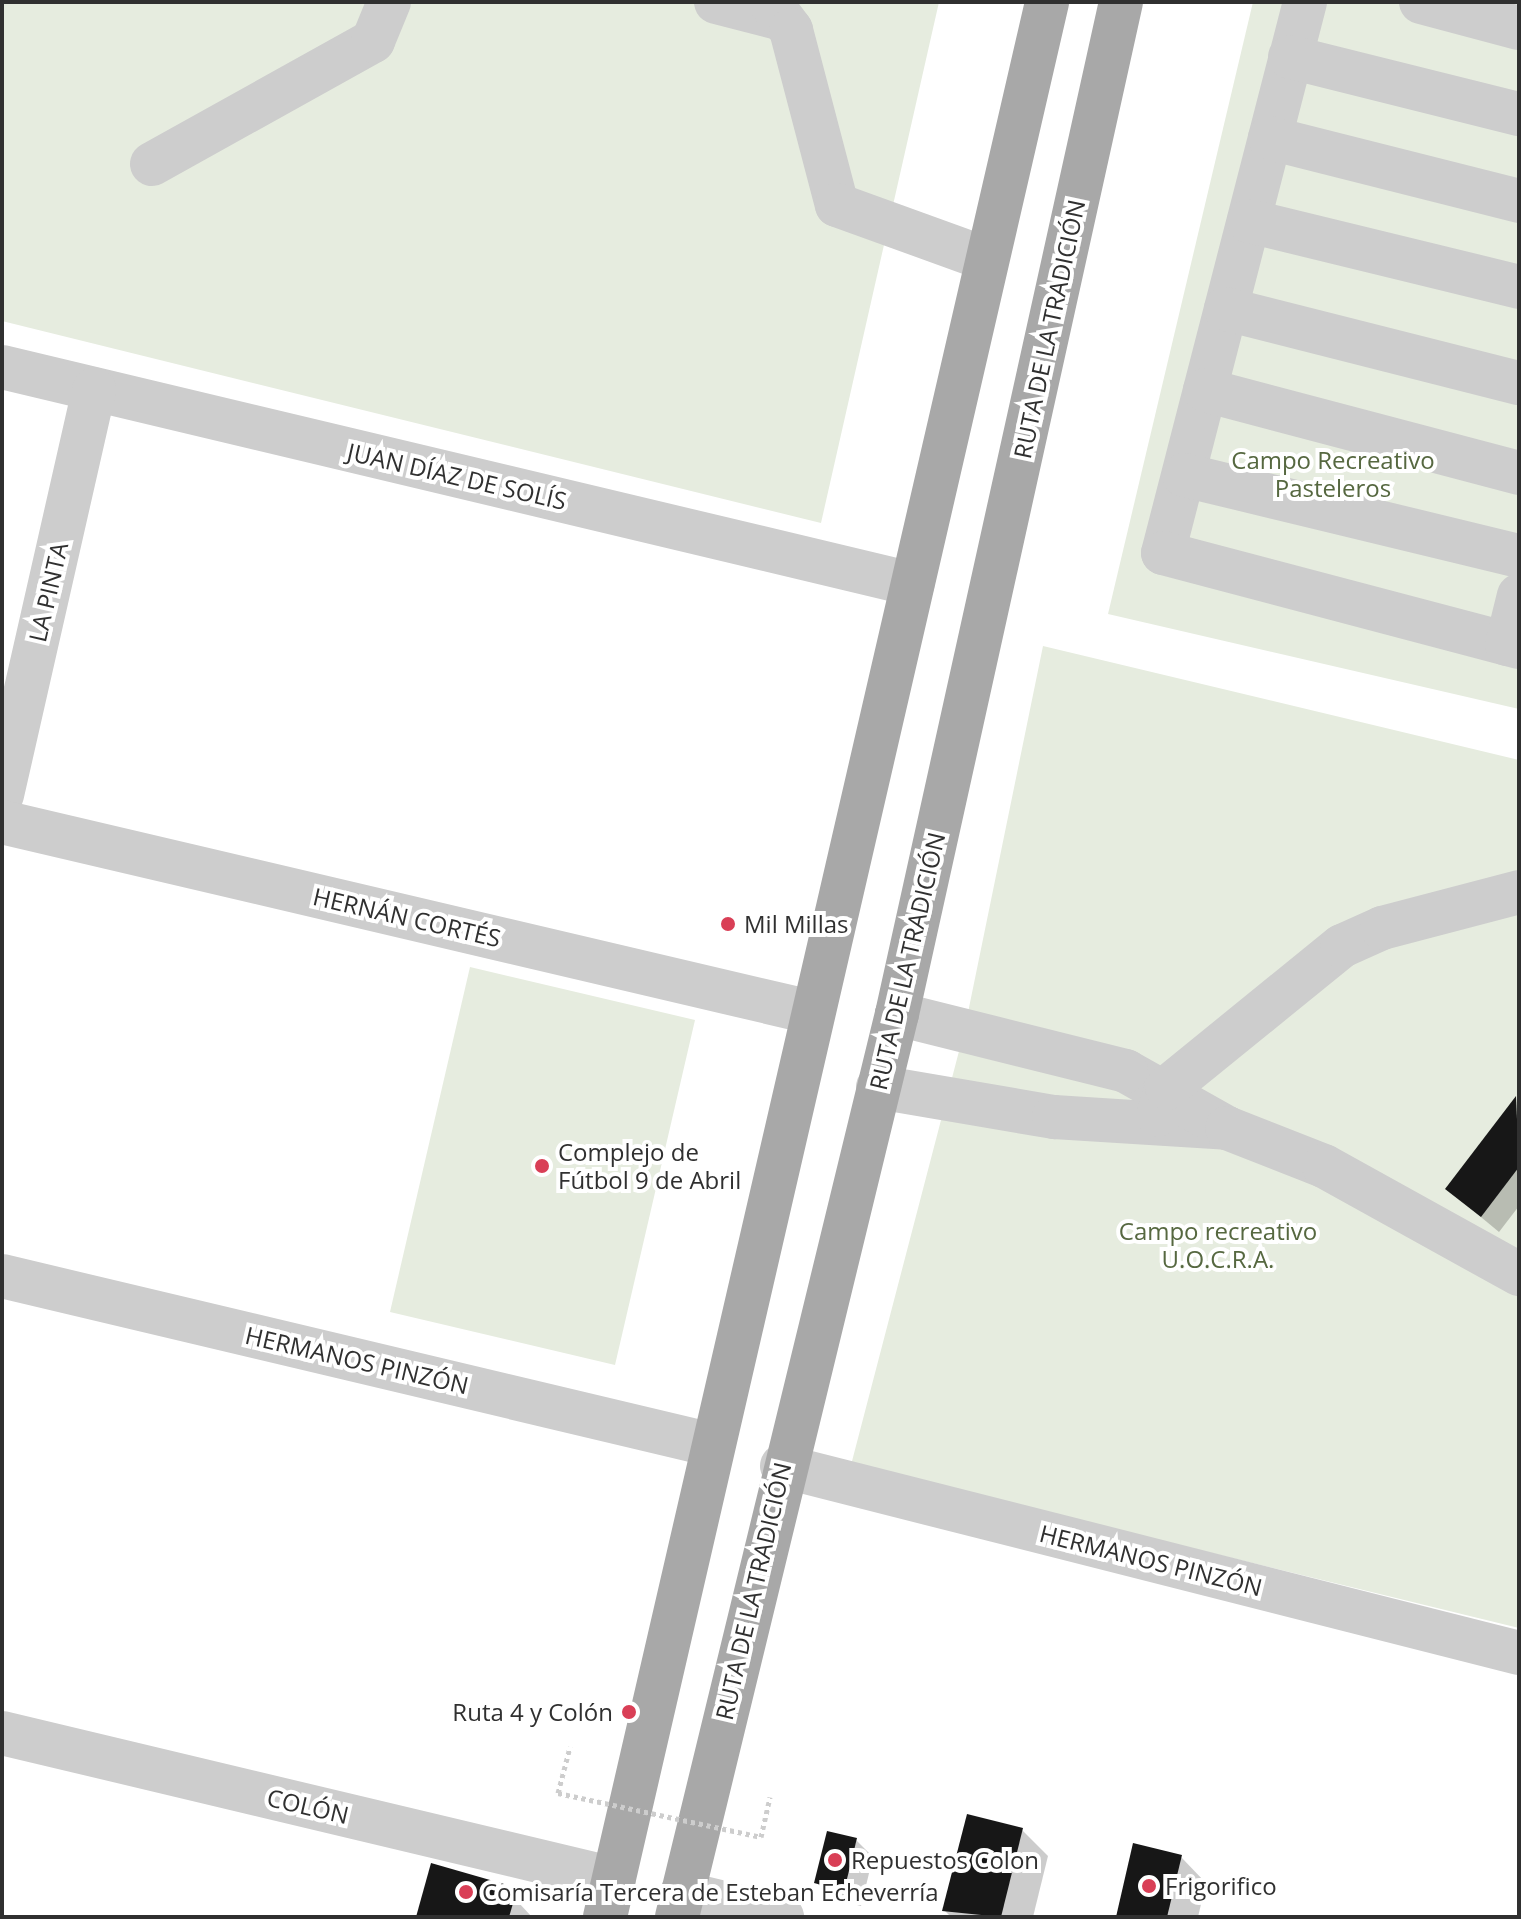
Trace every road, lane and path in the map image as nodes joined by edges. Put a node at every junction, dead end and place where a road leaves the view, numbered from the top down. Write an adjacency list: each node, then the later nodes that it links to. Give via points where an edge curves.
1 (389, 2): 12 (street, via 373,41)
2 (716, 2): 7 (street)
3 (1047, 2): 15 (main road)
4 (1121, 2): 32 (main road, RUTA DE LA TRADICIÓN)
5 (1305, 2): 9 (street)
6 (1421, 2): 8 (street)
7 (776, 10): 15 (street, via 837,205)
8 (1519, 28)
9 (1290, 57): 10 (street); 11 (street)
10 (1519, 114)
11 (1270, 138): 13 (street); 14 (street)
12 (152, 164)
13 (1519, 201)
14 (1249, 221): 16 (street); 17 (street)
15 (986, 259): 25 (main road)
16 (1519, 287)
17 (1226, 309): 19 (street); 21 (street)
18 (2, 367): 20 (street, JUAN DÍAZ DE SOLÍS)
19 (1519, 383)
20 (94, 389): 25 (street, JUAN DÍAZ DE SOLÍS); 28 (street, LA PINTA)
21 (1205, 390): 22 (street); 23 (street)
22 (1519, 473)
23 (1184, 475): 24 (street); 27 (street, via 1163,553)
24 (1519, 556)
25 (912, 584): 31 (main road)
26 (1519, 595): 27 (street)
27 (1513, 646)
28 (2, 795)
29 (2, 822): 31 (street, HERNÁN CORTÉS)
30 (1519, 892): 34 (street, via 1342,946)
31 (811, 1012): 37 (main road)
32 (897, 1014): 33 (main road, RUTA DE LA TRADICIÓN); 34 (street, via 1126,1071)
33 (878, 1087): 34 (street); 38 (main road, RUTA DE LA TRADICIÓN)
34 (1161, 1107): 35 (street, via 1324,1166)
35 (1519, 1274)
36 (2, 1276): 37 (street, HERMANOS PINZÓN)
37 (713, 1445): 43 (main road)
38 (782, 1466): 39 (street, HERMANOS PINZÓN); 44 (main road, RUTA DE LA TRADICIÓN)
39 (1519, 1653)
40 (2, 1733): 43 (street, COLÓN)
41 (570, 1747): 42 (path, bridge, via 558,1793 761,1837)
42 (770, 1797)
43 (609, 1898)
44 (679, 1905): 45 (street)
45 (782, 1917)

